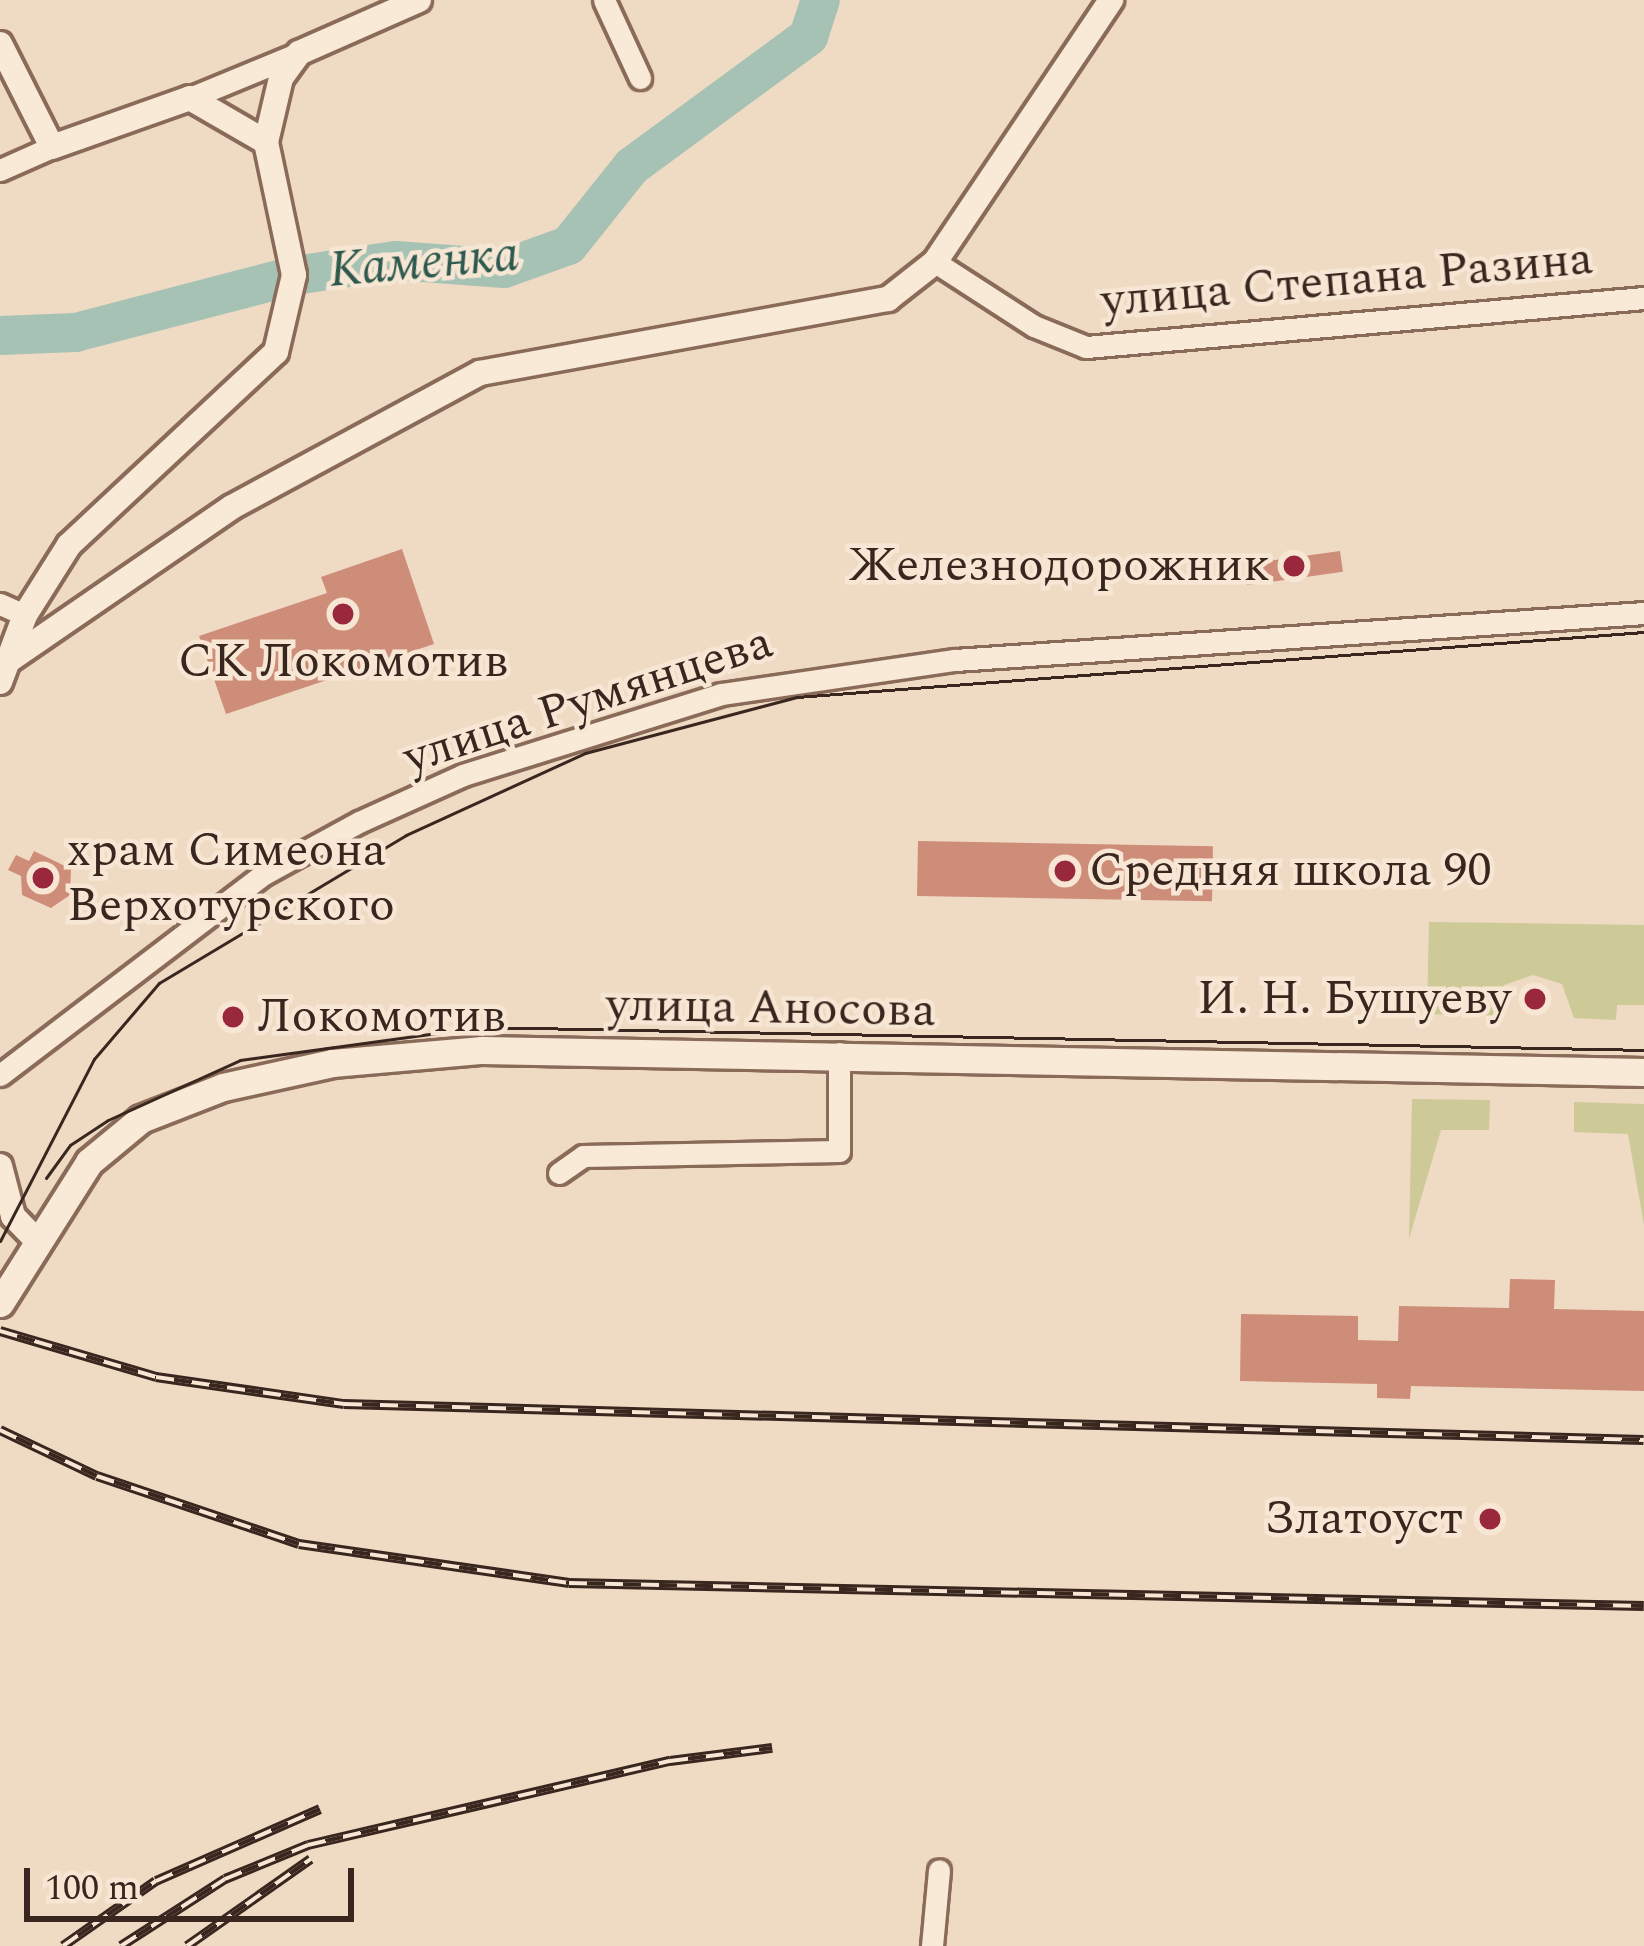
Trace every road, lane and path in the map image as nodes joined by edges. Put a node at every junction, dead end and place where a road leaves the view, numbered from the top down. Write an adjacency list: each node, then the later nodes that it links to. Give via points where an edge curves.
1 (418, 0): 5 (street)
2 (604, 0): 6 (street)
3 (1111, 0): 11 (street)
4 (0, 44): 9 (street)
5 (299, 53): 7 (street); 8 (street, via 281,78)
6 (640, 78)
7 (190, 98): 8 (street); 9 (street)
8 (266, 142): 15 (street, via 288,235 291,316 249,385 69,545)
9 (52, 147): 10 (street)
10 (0, 170)
11 (935, 262): 12 (street, улица Степана Разина, via 1034,326 1086,346); 16 (street, via 888,299 833,314 480,373 232,507)
12 (1644, 298)
13 (0, 604): 15 (street)
14 (1644, 613): 19 (street, улица Румянцева, via 955,660 721,694 463,775 359,822 264,874)
15 (25, 615): 16 (street)
16 (2, 672)
17 (839, 1053): 18 (main road, улица Аносова); 21 (street, via 839,1151 583,1156); 22 (main road, улица Аносова, via 482,1050 332,1064 224,1087 141,1119 107,1145)
18 (1644, 1072)
19 (0, 1075)
20 (0, 1166): 22 (street, via 13,1216)
21 (560, 1173)
22 (35, 1239): 23 (main road, улица Аносова)
23 (7, 1290)
24 (939, 1870): 25 (street)
25 (932, 1946)

